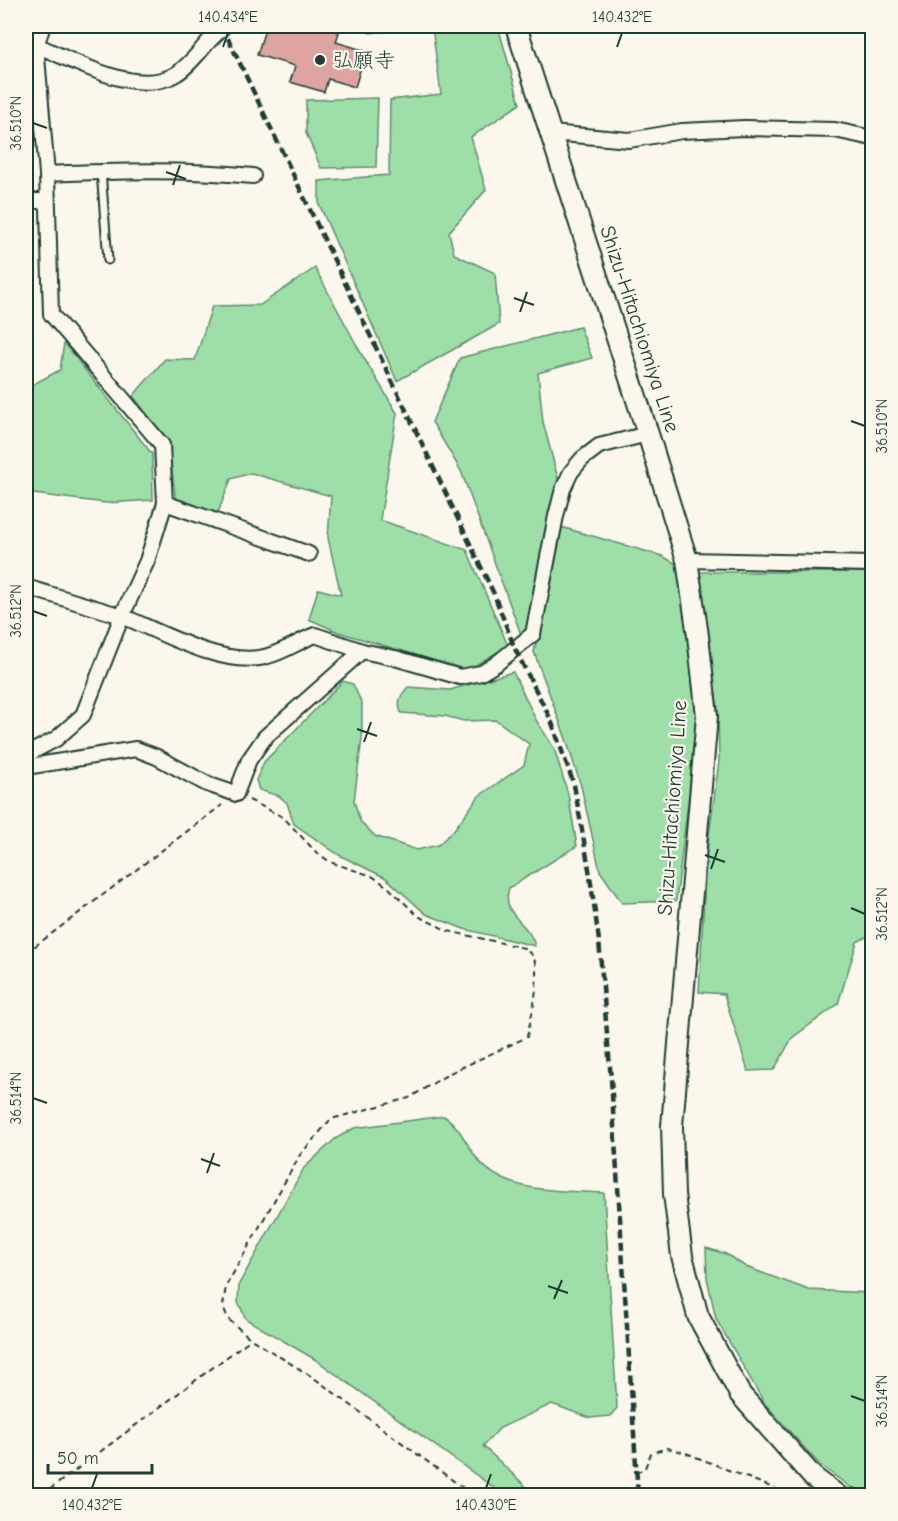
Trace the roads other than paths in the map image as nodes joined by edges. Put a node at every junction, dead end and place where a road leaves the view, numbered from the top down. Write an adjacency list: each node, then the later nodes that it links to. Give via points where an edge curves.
1 (43, 26): 4 (street)
2 (224, 26): 4 (street, bridge, via 176,75 147,82 111,76)
3 (516, 26): 5 (main road, Shizu-Hitachiomiya Line)
4 (31, 45): 8 (street)
5 (551, 133): 6 (street, via 629,140 682,131 756,128 835,130); 13 (main road, Shizu-Hitachiomiya Line)
6 (873, 138)
7 (101, 171): 8 (street); 9 (street); 12 (lane)
8 (46, 174): 11 (street)
9 (253, 176)
10 (26, 201): 11 (street)
11 (46, 201): 14 (street, via 51,314 162,446)
12 (108, 260)
13 (648, 434): 16 (main road, Shizu-Hitachiomiya Line); 20 (street, via 598,446 571,472 556,516 533,634 496,664 481,673 460,677)
14 (165, 503): 15 (street); 19 (street, via 147,561)
15 (309, 554)
16 (687, 560): 17 (street); 22 (main road, Shizu-Hitachiomiya Line, via 707,716 672,1126 674,1194 682,1256 698,1316 740,1394 813,1477)
17 (873, 564)
18 (26, 587): 19 (street)
19 (122, 616): 20 (street, via 232,659 260,658 315,635); 21 (street, via 83,715 56,739 26,754)
20 (362, 651): 21 (street, via 266,737 249,759 236,794 136,749)
21 (26, 766)
22 (838, 1496)

